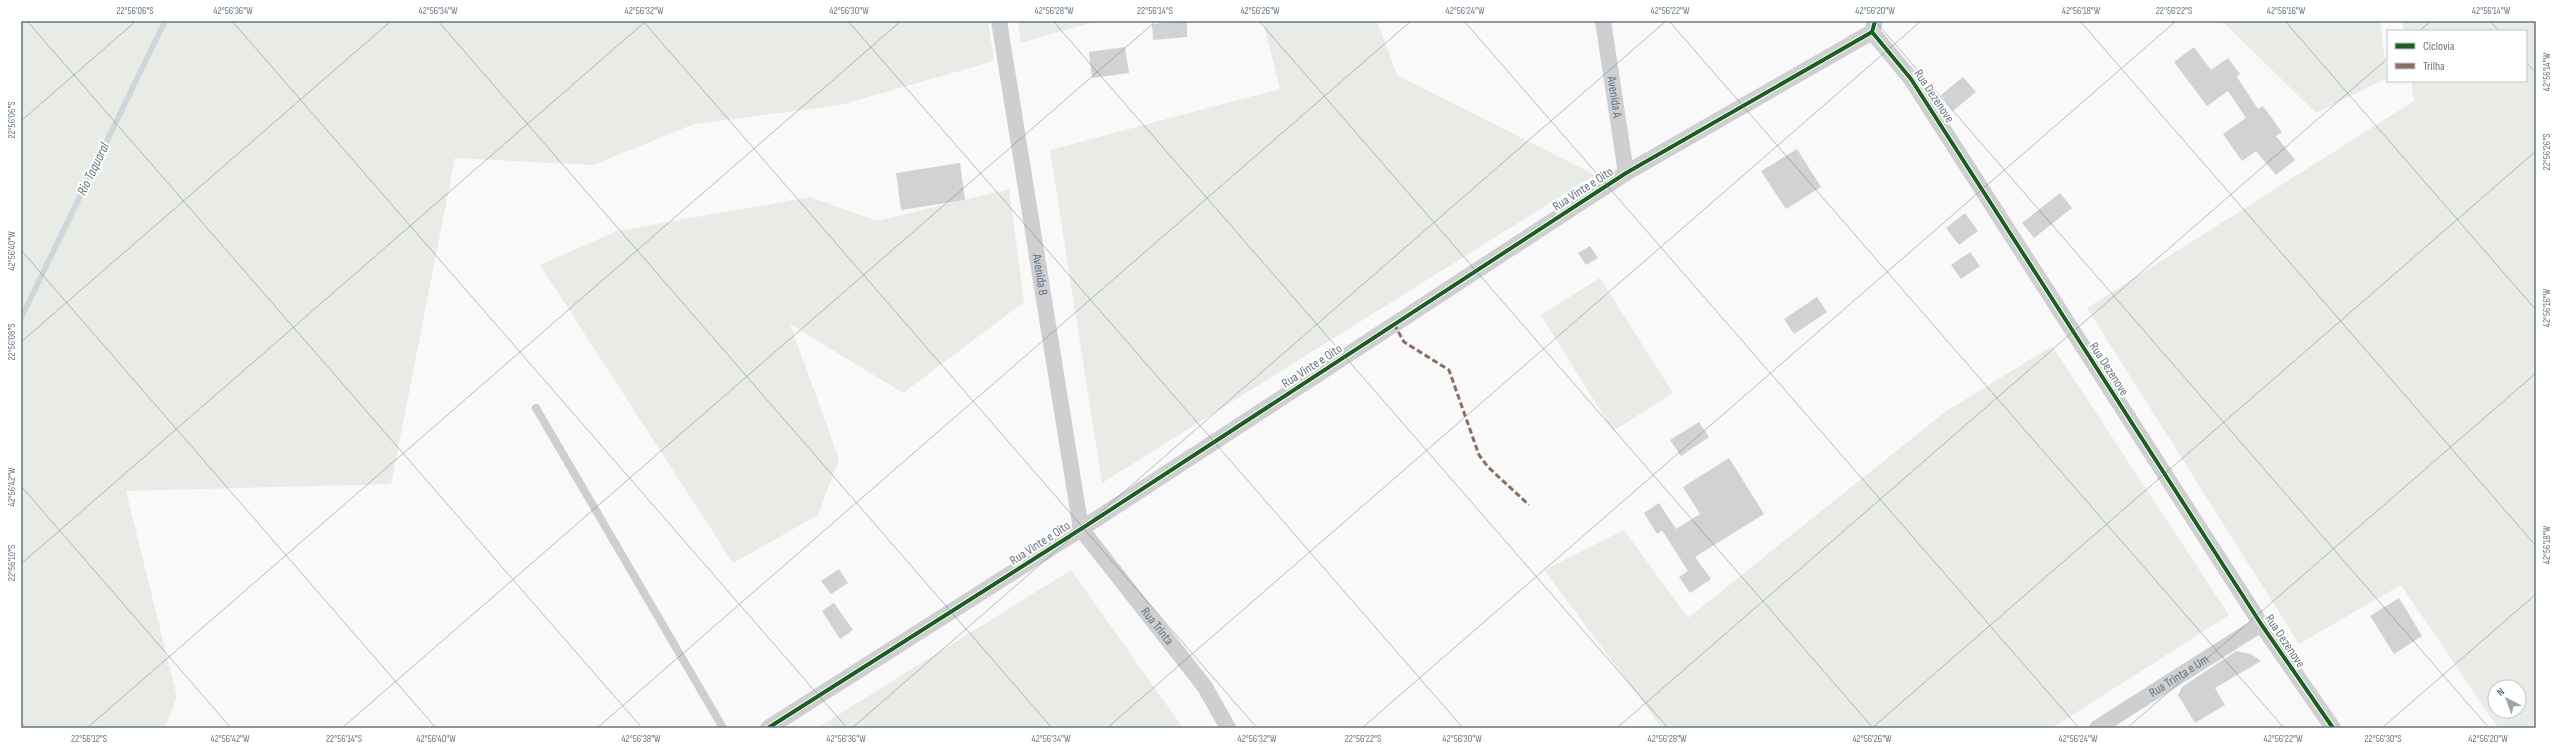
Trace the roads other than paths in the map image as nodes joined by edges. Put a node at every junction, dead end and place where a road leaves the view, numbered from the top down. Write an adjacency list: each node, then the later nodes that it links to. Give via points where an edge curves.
1 (999, 21): 6 (street, Avenida B)
2 (1603, 21): 4 (street, Avenida A)
3 (1874, 27): 4 (street, Rua Vinte e Oito); 7 (street, Rua Dezenove, via 1911,79)
4 (1626, 173): 6 (street, Rua Vinte e Oito)
5 (536, 408): 8 (lane)
6 (1081, 529): 9 (street, Rua Vinte e Oito); 10 (street, Rua Trinta, via 1205,687)
7 (2260, 624): 11 (street, Rua Trinta e Um); 12 (street, Rua Dezenove)
8 (723, 728)
9 (768, 728)
10 (1228, 728)
11 (2097, 728)
12 (2333, 728)

